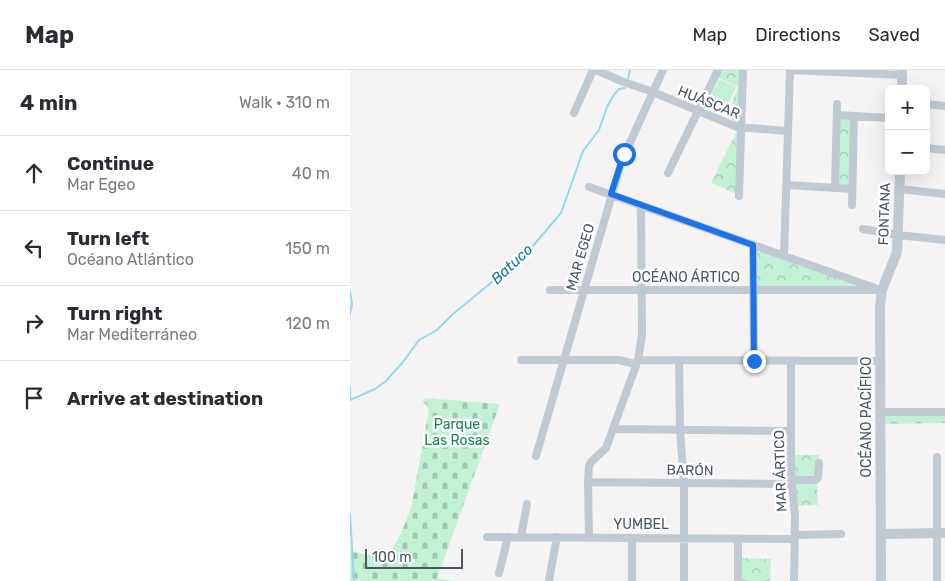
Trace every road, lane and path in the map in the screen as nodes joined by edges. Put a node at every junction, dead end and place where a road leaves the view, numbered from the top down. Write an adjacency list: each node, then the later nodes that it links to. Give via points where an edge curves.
1 (594, 70): 8 (street, HUÁSCAR); 13 (street)
2 (663, 70): 8 (street, MAR EGEO)
3 (718, 70): 12 (street)
4 (743, 70): 17 (street)
5 (790, 70): 6 (street); 18 (street)
6 (902, 72): 7 (street)
7 (902, 85)
8 (653, 92): 12 (street, HUÁSCAR); 28 (street, MAR EGEO, via 622,160)
9 (837, 104): 14 (street)
10 (930, 104): 11 (street)
11 (945, 106)
12 (698, 111): 17 (street, HUÁSCAR); 21 (street)
13 (574, 113)
14 (837, 115): 15 (street); 25 (street)
15 (854, 116): 16 (street); 26 (street)
16 (885, 118)
17 (741, 128): 18 (street, HUÁSCAR); 30 (street)
18 (788, 130): 23 (street)
19 (930, 148): 20 (street)
20 (945, 150)
21 (668, 173)
22 (900, 175): 27 (street, FONTANA)
23 (787, 185): 25 (street); 37 (street)
24 (589, 187): 28 (street)
25 (835, 188): 26 (street)
26 (852, 189): 32 (street)
27 (899, 189): 29 (street); 34 (street, FONTANA)
28 (611, 194): 31 (street); 40 (street, MAR EGEO)
29 (945, 194)
30 (739, 196)
31 (641, 205): 36 (street); 41 (street)
32 (852, 205)
33 (863, 229): 34 (street)
34 (898, 235): 35 (street); 38 (street, FONTANA)
35 (945, 240)
36 (753, 245): 37 (street); 42 (street)
37 (784, 256): 43 (street)
38 (896, 257): 43 (street, OCÉANO PACÍFICO)
39 (550, 290): 40 (street, OCÉANO ÁRTICO)
40 (584, 290): 41 (street, OCÉANO ÁRTICO); 45 (street, MAR EGEO)
41 (641, 290): 42 (street, OCÉANO ÁRTICO); 50 (street, via 642,335)
42 (754, 290): 43 (street, OCÉANO ÁRTICO); 47 (street)
43 (882, 290): 49 (street, OCÉANO PACÍFICO)
44 (521, 360): 45 (street)
45 (563, 360): 50 (street); 56 (street, MAR EGEO)
46 (680, 360): 47 (street); 50 (street); 54 (street)
47 (754, 361): 48 (street)
48 (791, 361): 49 (street); 55 (street, MAR ÁRTICO)
49 (880, 361): 51 (street, OCÉANO PACÍFICO)
50 (637, 362): 53 (street)
51 (880, 412): 52 (street); 65 (street, OCÉANO PACÍFICO)
52 (945, 412)
53 (613, 429): 54 (street); 59 (street, via 606,448 588,466)
54 (680, 430): 55 (street); 61 (street)
55 (791, 431): 60 (street, MAR ÁRTICO)
56 (536, 456)
57 (937, 456): 63 (street)
58 (819, 463): 60 (street, BARÓN, via 816,480)
59 (588, 482): 61 (street, BARÓN); 71 (street)
60 (792, 482): 61 (street, BARÓN); 70 (street, MAR ÁRTICO)
61 (684, 483): 73 (street)
62 (527, 504): 68 (street)
63 (941, 533): 65 (street); 82 (street)
64 (841, 534): 70 (street, YUMBEL)
65 (880, 534): 81 (street, OCÉANO PACÍFICO)
66 (487, 537): 67 (street, YUMBEL)
67 (508, 537): 68 (street, YUMBEL); 75 (street)
68 (521, 537): 69 (street, YUMBEL)
69 (557, 537): 71 (street, YUMBEL); 76 (street)
70 (794, 537): 74 (street, YUMBEL); 80 (street, MAR ÁRTICO)
71 (589, 538): 72 (street, YUMBEL)
72 (632, 538): 73 (street, YUMBEL); 77 (street)
73 (684, 538): 74 (street, YUMBEL); 78 (street)
74 (738, 539): 79 (street)
75 (499, 573)
76 (549, 580)
77 (632, 581)
78 (684, 581)
79 (738, 581)
80 (794, 581)
81 (881, 581)
82 (937, 581)

